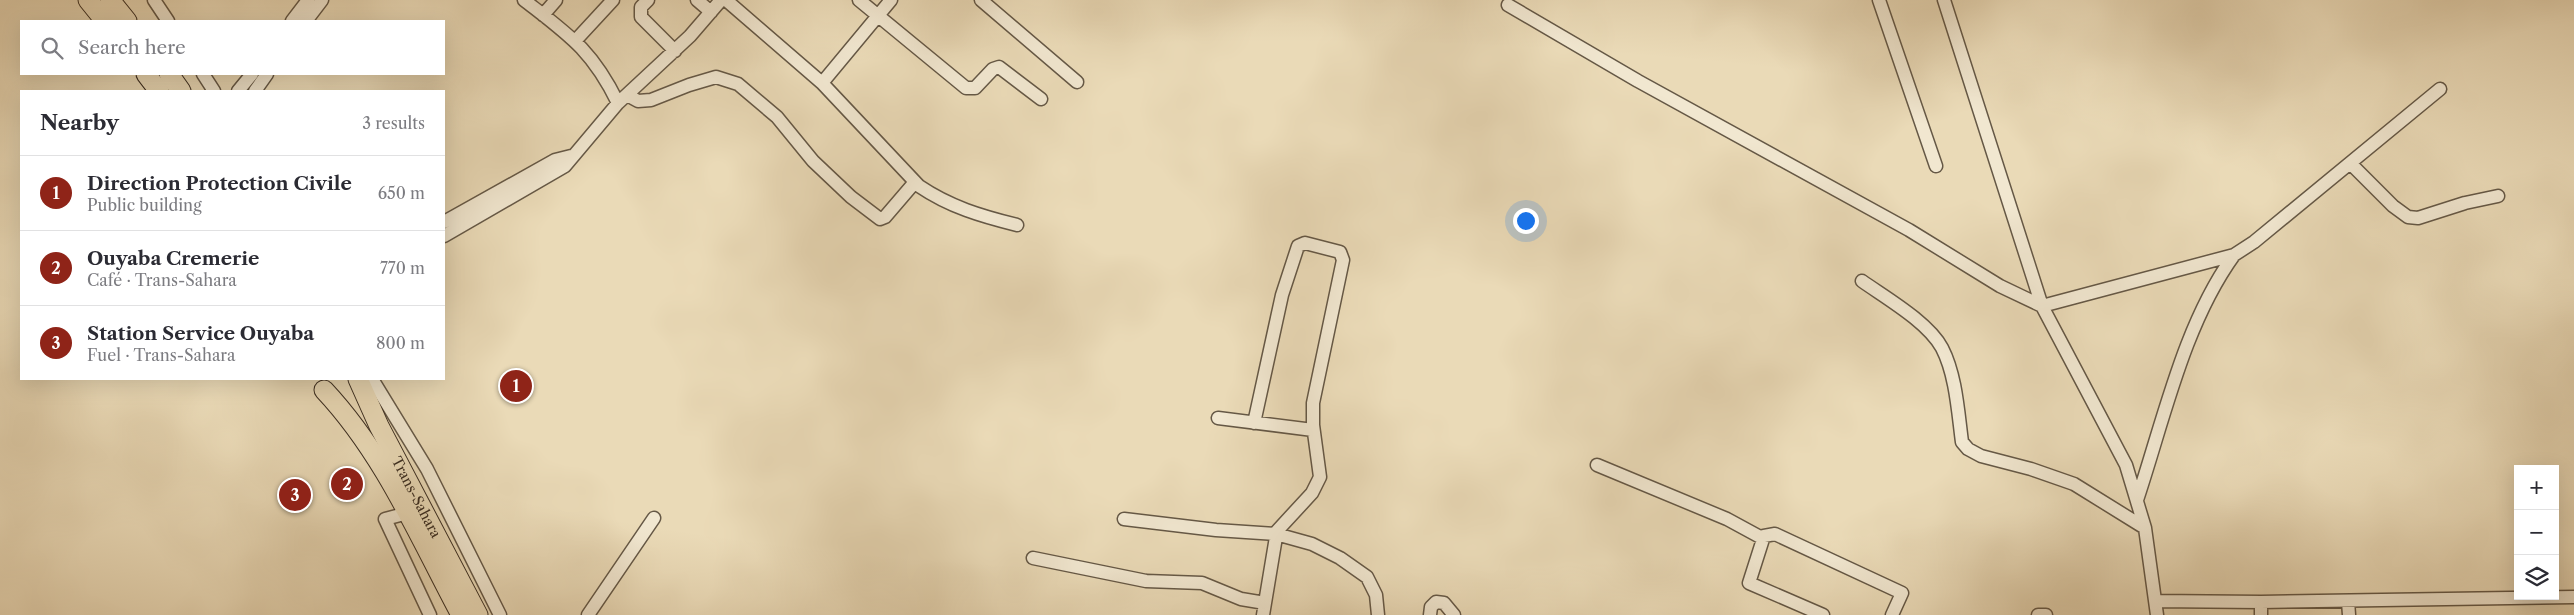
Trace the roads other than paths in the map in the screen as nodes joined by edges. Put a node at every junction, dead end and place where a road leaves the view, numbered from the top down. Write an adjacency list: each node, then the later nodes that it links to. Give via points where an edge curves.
1 (88, 0): 23 (highway)
2 (110, 0): 24 (highway)
3 (154, 0): 25 (street)
4 (322, 0): 19 (street)
5 (327, 0): 19 (street)
6 (524, 0): 21 (street)
7 (556, 0): 21 (street)
8 (613, 0): 27 (street)
9 (648, 0): 28 (street, via 641,7 641,17)
10 (697, 0): 20 (street)
11 (721, 0): 20 (street)
12 (726, 0): 35 (street)
13 (859, 0): 22 (street)
14 (891, 0): 22 (street)
15 (981, 0): 34 (street)
16 (1878, 0): 45 (street)
17 (1944, 0): 54 (street)
18 (1508, 6): 54 (street, via 1900,225 2000,286)
19 (309, 11): 26 (street)
20 (711, 12): 28 (street)
21 (543, 15): 27 (street)
22 (878, 16): 35 (street); 43 (street, via 966,88 975,88 999,67)
23 (104, 20)
24 (127, 20)
25 (167, 20)
26 (294, 20)
27 (576, 40): 42 (street)
28 (675, 51): 42 (street)
29 (147, 75): 37 (highway)
30 (170, 75): 38 (highway)
31 (204, 75): 39 (street)
32 (251, 75): 40 (street)
33 (266, 75): 41 (street)
34 (1077, 82)
35 (822, 83): 46 (street)
36 (2440, 89): 44 (street)
37 (158, 90)
38 (180, 90)
39 (213, 90)
40 (239, 90)
41 (255, 90)
42 (622, 99): 46 (street, via 651,100 716,77 738,84 778,117 813,162 880,219); 48 (street, via 565,166 534,179)
43 (1041, 99)
44 (2350, 163): 47 (street, via 2408,217 2418,218); 52 (street)
45 (1936, 166)
46 (915, 182): 50 (street, via 937,198 972,214)
47 (2498, 196)
48 (470, 215): 49 (street); 51 (street)
49 (445, 222)
50 (1017, 225)
51 (445, 235)
52 (2234, 255): 54 (street); 63 (street, via 2213,285 2192,332)
53 (1862, 281): 67 (street, via 1920,324 1942,348 1959,413 1962,442 1968,449 1981,456 2074,484)
54 (2042, 306): 63 (street, via 2119,450)
55 (355, 380): 58 (highway, via 342,393 330,393)
56 (356, 380): 78 (highway, Trans-Sahara)
57 (373, 380): 79 (street, via 427,469)
58 (320, 384): 64 (highway, Trans-Sahara, via 373,450)
59 (1218, 418): 60 (street)
60 (1254, 423): 61 (street); 61 (street, via 1282,295 1298,246 1305,243 1340,252 1343,260 1313,403)
61 (1313, 430): 68 (street, via 1320,469 1317,486 1281,524)
62 (1597, 465): 69 (street, via 1727,519)
63 (2137, 500): 67 (street)
64 (408, 513): 76 (street, via 385,519); 77 (highway, Trans-Sahara)
65 (654, 518): 80 (street)
66 (1124, 519): 68 (street)
67 (2145, 528): 72 (street)
68 (1276, 534): 74 (street); 81 (street, via 1312,544 1368,577 1376,595)
69 (1762, 538): 84 (street, via 1748,583); 85 (street, via 1775,534 1902,594)
70 (1033, 558): 74 (street, via 1146,581 1202,583)
71 (2574, 597): 73 (street)
72 (2155, 600): 75 (street); 88 (street)
73 (2348, 601): 75 (street); 89 (street)
74 (1264, 609)
75 (2261, 609)
76 (430, 615)
77 (461, 615)
78 (478, 615)
79 (500, 615)
80 (588, 615)
81 (1378, 615)
82 (1430, 615): 83 (street, via 1436,602 1444,603)
83 (1454, 615)
84 (1822, 615)
85 (1892, 615)
86 (2038, 615): 87 (street)
87 (2046, 615)
88 (2157, 615)
89 (2349, 615)

